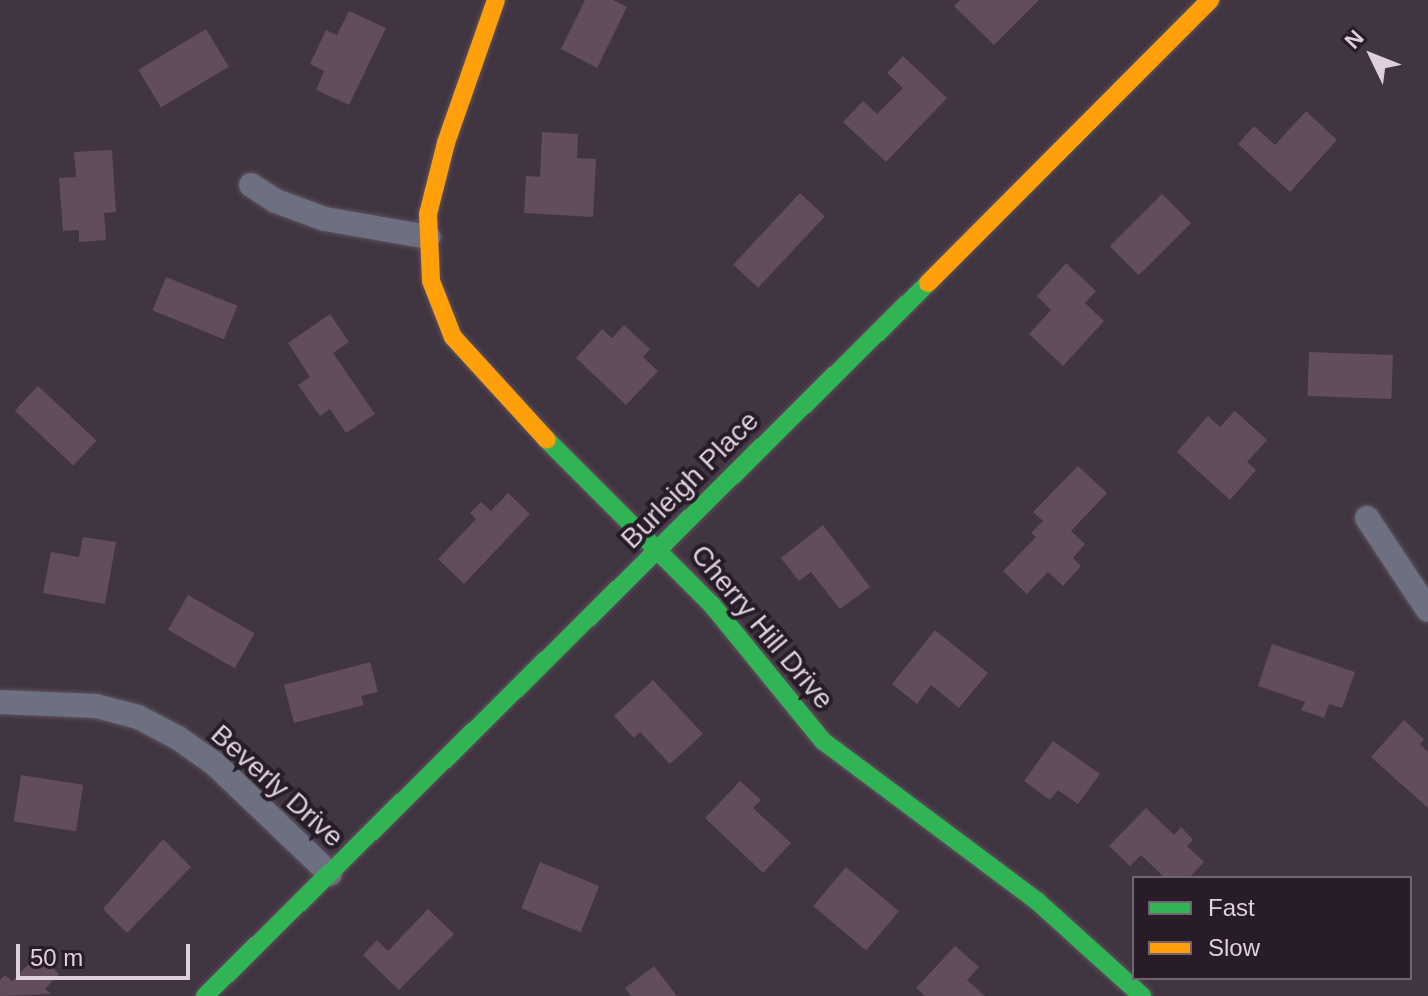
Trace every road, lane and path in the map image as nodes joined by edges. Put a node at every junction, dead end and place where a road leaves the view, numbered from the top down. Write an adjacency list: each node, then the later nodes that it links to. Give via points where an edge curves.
1 (496, 0): 4 (street, Cherry Hill Drive, via 446,143)
2 (1210, 0): 6 (street, Burleigh Place)
3 (251, 185): 4 (street, via 276,201 325,219)
4 (428, 237): 6 (street, Cherry Hill Drive, via 438,310 468,359)
5 (1367, 518): 7 (street)
6 (661, 551): 9 (street, Burleigh Place); 11 (street, Cherry Hill Drive, via 823,741 1037,901)
7 (1428, 610)
8 (0, 702): 9 (street, Beverly Drive, via 96,706 138,717 215,764)
9 (330, 874): 10 (street, Burleigh Place)
10 (205, 996)
11 (1142, 996)

